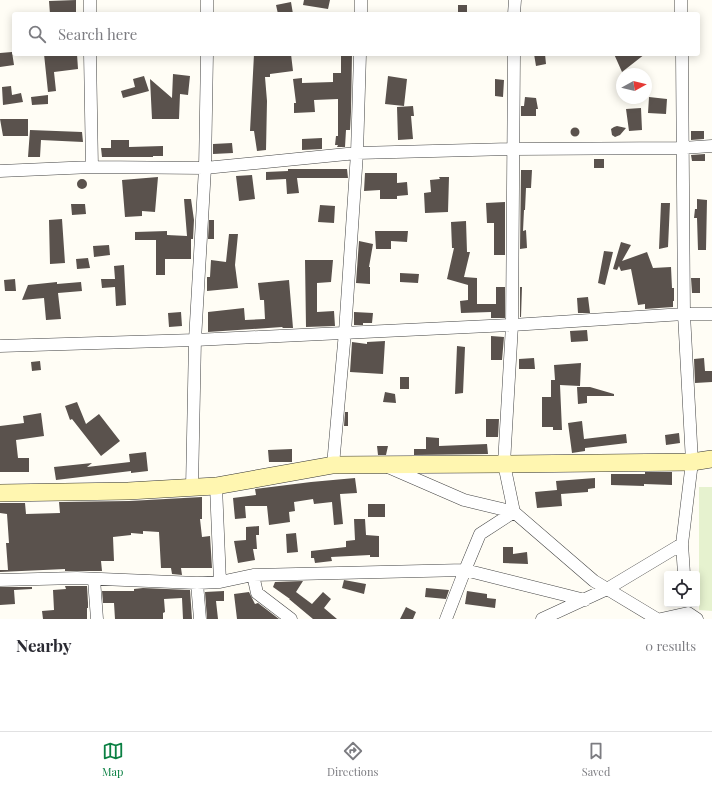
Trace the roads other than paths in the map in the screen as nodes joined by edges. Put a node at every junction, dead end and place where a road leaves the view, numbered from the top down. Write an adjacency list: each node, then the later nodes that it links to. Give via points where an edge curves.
1 (90, 0): 6 (street)
2 (208, 0): 7 (street)
3 (361, 0): 8 (street)
4 (514, 0): 9 (street)
5 (681, 0): 10 (street)
6 (90, 12)
7 (207, 12)
8 (361, 12)
9 (514, 12)
10 (681, 12)
11 (90, 56): 20 (street)
12 (207, 56): 21 (street)
13 (360, 56): 19 (street)
14 (514, 56): 18 (street)
15 (682, 56): 17 (street)
16 (712, 146): 17 (street)
17 (682, 148): 18 (street); 23 (street)
18 (513, 149): 19 (street); 25 (street)
19 (357, 153): 21 (street); 26 (street)
20 (92, 167): 21 (street); 22 (street)
21 (205, 168): 27 (street)
22 (0, 171)
23 (684, 314): 24 (street); 25 (street); 30 (street)
24 (712, 314)
25 (512, 324): 26 (street); 31 (street)
26 (345, 332): 27 (street); 32 (street)
27 (195, 340): 28 (street); 35 (street)
28 (0, 346)
29 (712, 459): 30 (main road)
30 (692, 462): 31 (main road); 38 (street)
31 (504, 464): 33 (main road); 37 (street)
32 (333, 465): 33 (main road); 34 (main road)
33 (383, 465): 37 (street, via 464,500)
34 (216, 486): 35 (main road); 44 (street)
35 (192, 487): 36 (main road)
36 (0, 493)
37 (514, 512): 39 (street, via 480,534); 46 (street, via 594,581)
38 (682, 544): 40 (street); 46 (street)
39 (465, 570): 41 (street); 47 (street); 52 (street)
40 (684, 571)
41 (253, 576): 44 (street); 51 (street, via 257,594)
42 (94, 579): 43 (street); 45 (street); 49 (street)
43 (0, 580)
44 (220, 582): 45 (street)
45 (197, 583): 50 (street)
46 (607, 589): 47 (street); 54 (street)
47 (585, 600): 53 (street)
48 (690, 612): 55 (street)
49 (97, 619)
50 (200, 619)
51 (291, 619)
52 (446, 619)
53 (542, 619)
54 (657, 619)
55 (660, 619)

